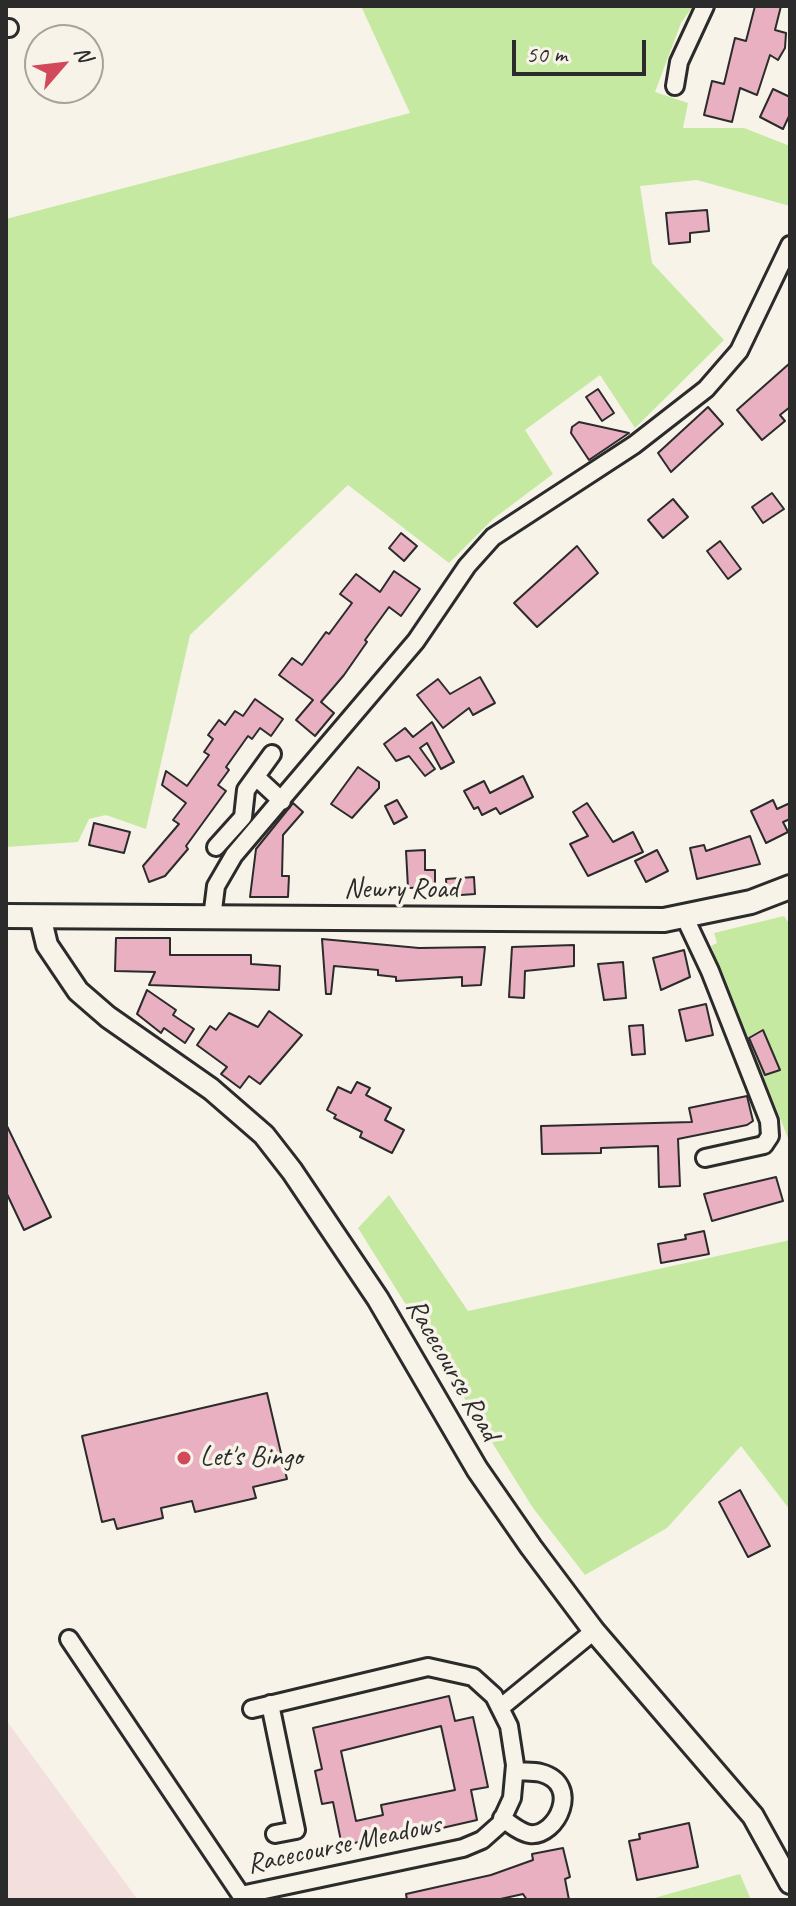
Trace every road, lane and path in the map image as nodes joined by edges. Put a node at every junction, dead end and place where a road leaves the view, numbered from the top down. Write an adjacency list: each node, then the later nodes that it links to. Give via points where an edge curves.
1 (705, 6): 2 (street, via 679,62)
2 (675, 86)
3 (790, 245): 6 (street, via 739,351 706,389 634,445 493,537 416,641)
4 (272, 754): 5 (street)
5 (256, 777): 6 (street); 7 (street, via 246,790 243,817)
6 (282, 801): 11 (street, via 234,855 216,886)
7 (216, 847)
8 (790, 887): 12 (main road, Newry Road)
9 (6, 916): 10 (main road, Newry Road)
10 (40, 916): 11 (main road, Newry Road); 14 (street, Racecourse Road, via 47,945 78,991 211,1089 264,1135 292,1171 378,1299 477,1469)
11 (212, 918): 12 (main road, Newry Road)
12 (685, 918): 13 (street, via 769,1121 770,1136 764,1145)
13 (705, 1158)
14 (594, 1631): 17 (street); 22 (street, Racecourse Road, via 753,1816)
15 (69, 1639): 20 (street, Racecourse Meadows, via 241,1895 463,1848 482,1840)
16 (270, 1704): 17 (street, via 428,1667 473,1677); 18 (street); 21 (street, via 296,1830)
17 (500, 1708): 19 (street, via 509,1726)
18 (252, 1709)
19 (515, 1771): 20 (street, via 512,1798); 20 (street, via 542,1773 559,1785 564,1801 539,1833 528,1835)
20 (502, 1818)
21 (275, 1834)
22 (790, 1883)

